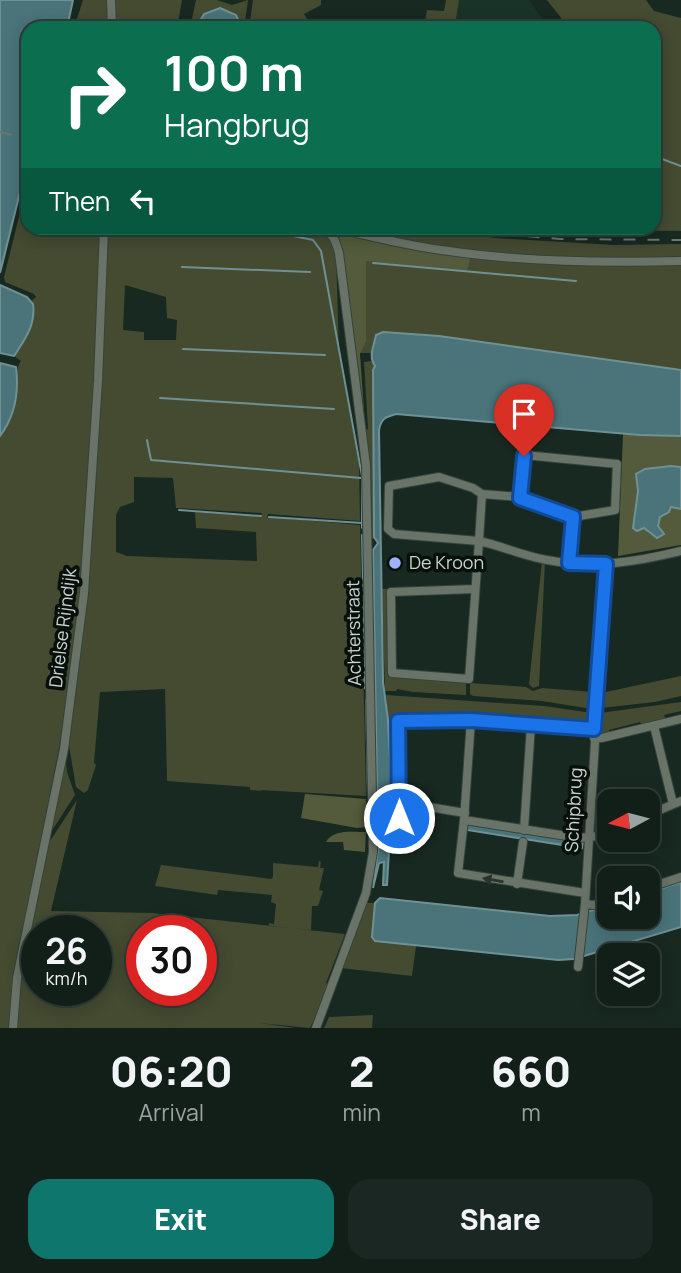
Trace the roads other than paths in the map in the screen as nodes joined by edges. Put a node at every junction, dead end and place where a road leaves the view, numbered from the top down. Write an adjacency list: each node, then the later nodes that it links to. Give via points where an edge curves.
1 (111, 0): 2 (street)
2 (112, 21)
3 (104, 235): 36 (street, Drielse Rijndijk, via 84,593 65,744 17,978)
4 (330, 235): 37 (street, Achterstraat, via 339,253 366,465 373,852 366,892)
5 (368, 235): 6 (street, Achterstraat, via 449,251 532,259)
6 (681, 261)
7 (482, 494): 8 (street); 10 (street); 10 (street, via 439,477 392,485 388,491 391,533)
8 (520, 498): 9 (street); 9 (street, via 524,456 617,464 615,510)
9 (573, 517): 12 (street)
10 (479, 541): 12 (street); 14 (street)
11 (681, 551): 13 (street)
12 (569, 563): 13 (street)
13 (606, 564): 19 (street, Schipbrug)
14 (475, 589): 14 (street, via 469,680 392,673 390,594)
15 (681, 719): 18 (street)
16 (471, 720): 17 (street); 20 (street, via 398,721); 23 (street)
17 (531, 725): 19 (street); 25 (street)
18 (654, 726): 19 (street, via 604,738); 21 (street)
19 (594, 733): 27 (street, Schipbrug)
20 (399, 802): 23 (street); 24 (street)
21 (677, 802): 22 (street)
22 (660, 810)
23 (465, 817): 25 (street); 30 (street, one-way to 23, via 458,873)
24 (399, 818)
25 (524, 830): 27 (street)
26 (597, 835): 27 (street)
27 (589, 838): 32 (street, Schipbrug)
28 (523, 842): 30 (street)
29 (681, 877): 31 (street)
30 (517, 884): 32 (street)
31 (660, 884)
32 (585, 893): 34 (street, Schipbrug)
33 (597, 904): 34 (street)
34 (584, 907): 35 (street, Schipbrug)
35 (578, 965)
36 (13, 1028)
37 (316, 1028)

